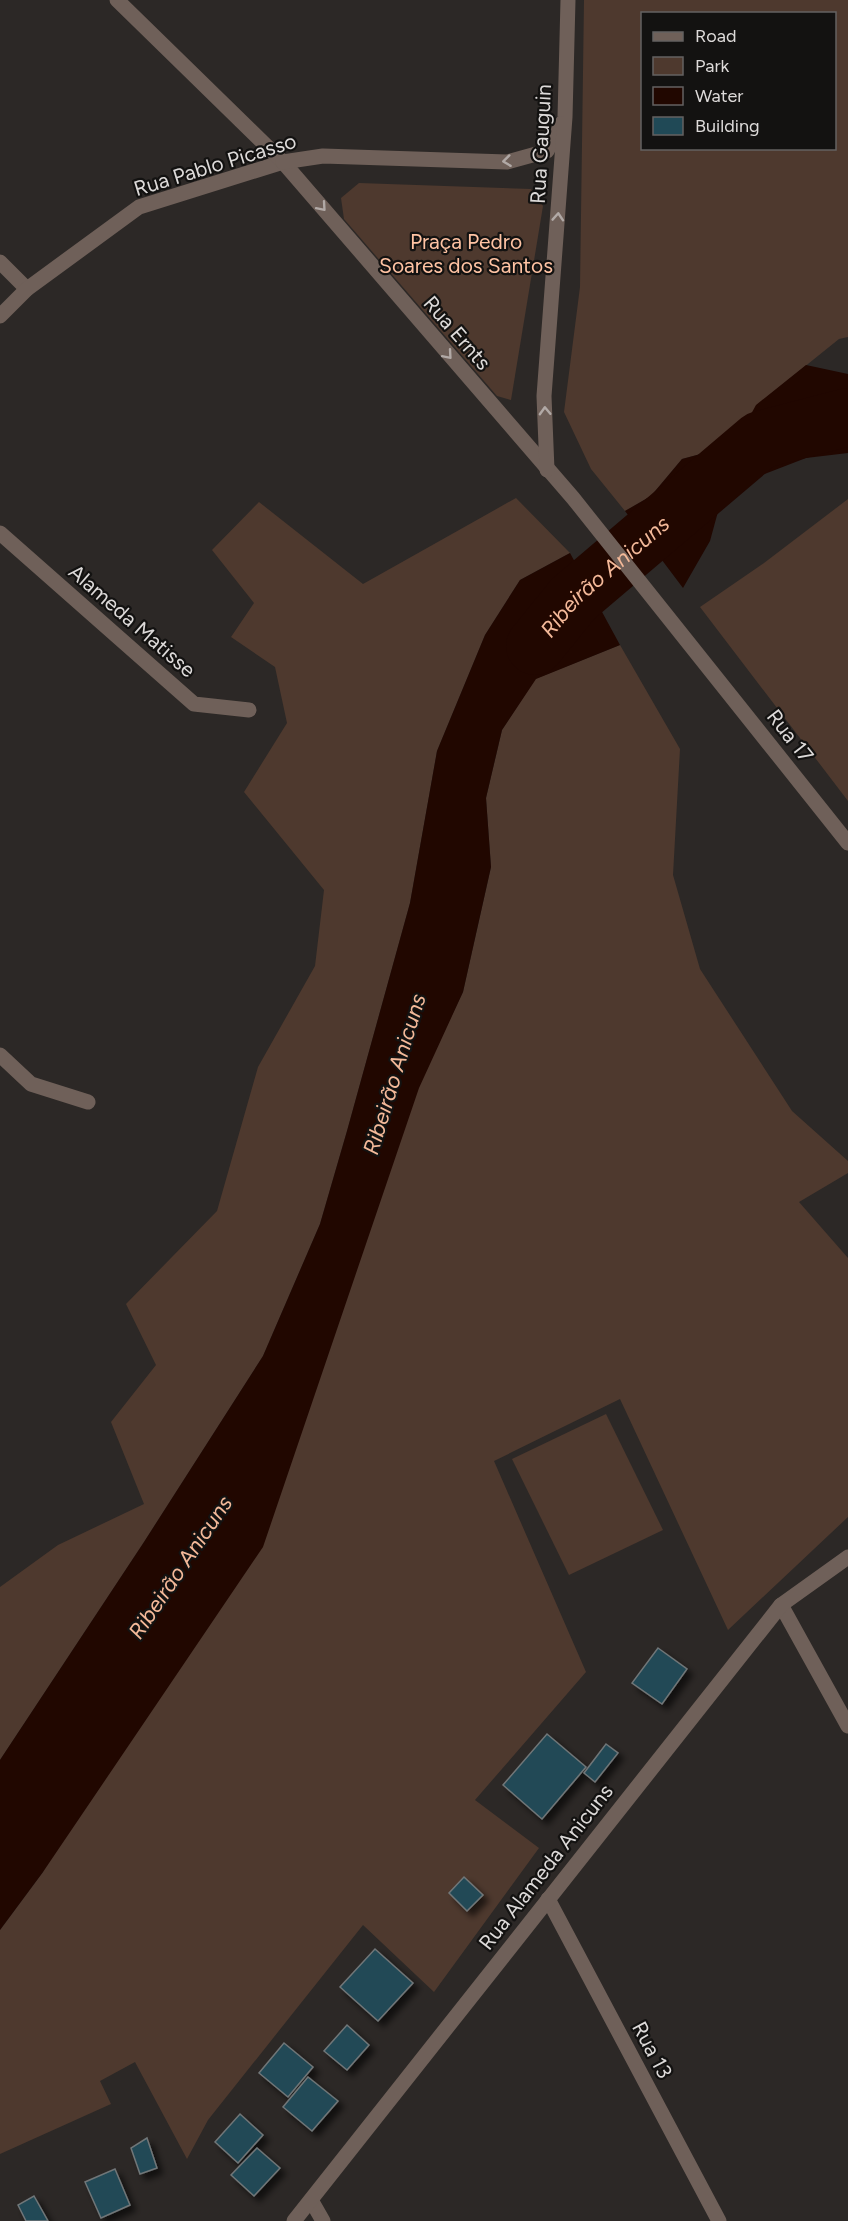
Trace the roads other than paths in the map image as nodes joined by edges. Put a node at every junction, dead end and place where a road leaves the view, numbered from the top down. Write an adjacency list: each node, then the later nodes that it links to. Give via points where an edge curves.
1 (117, 0): 4 (street, Rua Ernts)
2 (568, 0): 3 (street, Rua Gauguin)
3 (565, 117): 4 (street, Rua Pablo Picasso, one-way to 4, via 547,151 507,162 323,156); 8 (street, Rua Gauguin, one-way to 3, via 544,396)
4 (284, 162): 6 (street, Rua Pablo Picasso, via 139,207); 8 (street, Rua Ernts, one-way to 8)
5 (0, 262): 6 (street)
6 (27, 289): 7 (street, Rua Pablo Picasso)
7 (0, 316)
8 (547, 470): 10 (street, Rua Ernts)
9 (0, 533): 11 (street, Alameda Matisse, via 195,704)
10 (700, 655): 12 (street, Rua 17)
11 (249, 710)
12 (848, 843)
13 (0, 1055): 14 (street, via 30,1084)
14 (88, 1102)
15 (848, 1557): 16 (street, Rua Alameda Anicuns)
16 (781, 1605): 17 (street); 18 (street, Rua Alameda Anicuns)
17 (848, 1726)
18 (548, 1899): 19 (street, Rua Alameda Anicuns); 22 (street, Rua 13)
19 (311, 2200): 20 (street, Rua Alameda Anicuns); 21 (street)
20 (294, 2221)
21 (322, 2221)
22 (719, 2221)

